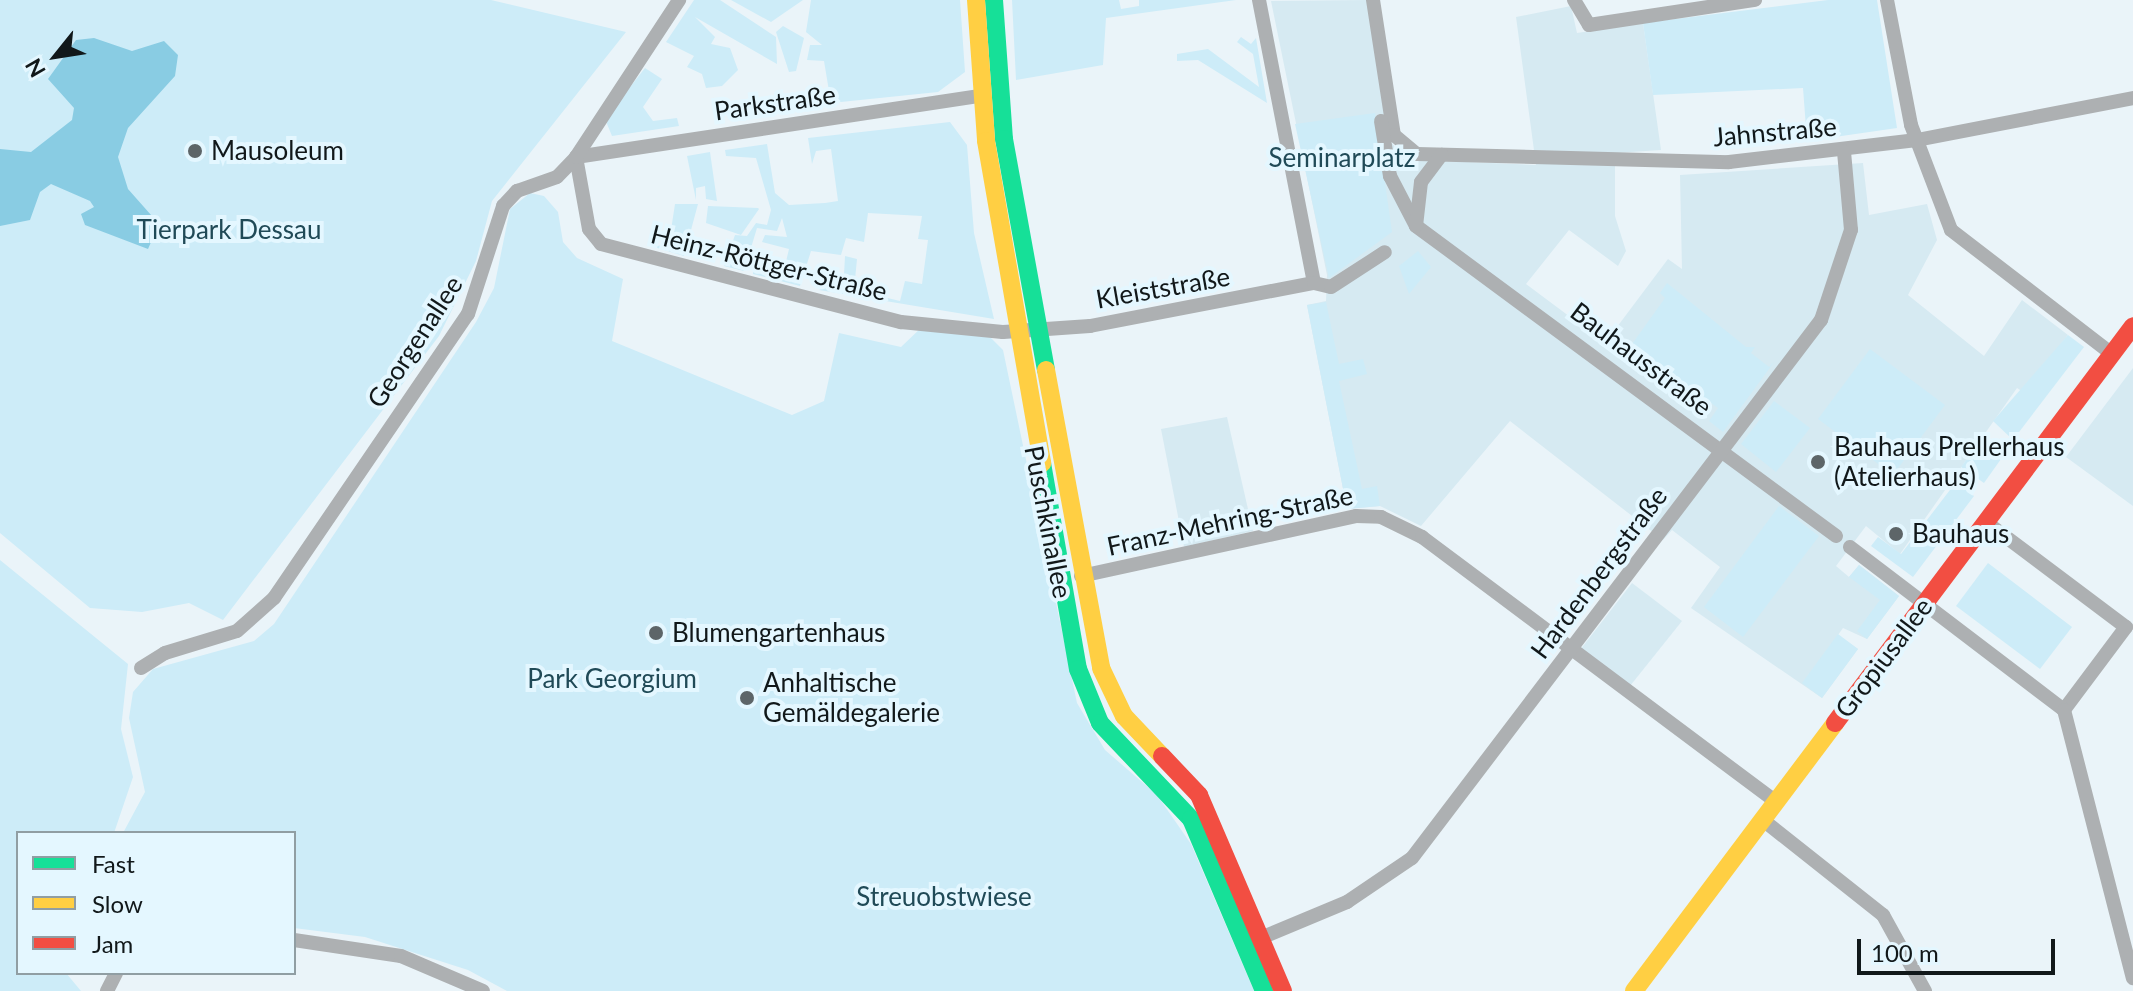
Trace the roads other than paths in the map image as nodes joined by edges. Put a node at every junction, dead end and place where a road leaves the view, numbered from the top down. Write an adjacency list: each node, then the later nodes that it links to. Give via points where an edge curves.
1 (679, 0): 15 (street, Georgenallee)
2 (976, 0): 9 (main road, Puschkinallee)
3 (994, 0): 20 (main road, Puschkinallee, via 1002,123)
4 (1259, 0): 18 (street)
5 (1373, 0): 14 (street, Jahnstraße, via 1394,135 1417,154)
6 (1755, 0): 8 (street, via 1592,25)
7 (1887, 0): 12 (street)
8 (1576, 7)
9 (981, 96): 15 (street, Parkstraße); 20 (main road, Puschkinallee)
10 (2133, 98): 12 (street, Jahnstraße)
11 (1381, 121): 16 (street, via 1390,176)
12 (1917, 140): 13 (street, Jahnstraße); 21 (street, via 1959,240)
13 (1844, 151): 14 (street, Jahnstraße, via 1659,163); 22 (street, Hardenbergstraße, via 1851,230 1834,295)
14 (1441, 155): 16 (street, via 1421,182)
15 (576, 157): 20 (street, Heinz-Röttger-Straße, via 589,229 601,244 920,323); 30 (street, Georgenallee, via 557,177 517,191 503,206 468,314 274,598 237,631 165,653)
16 (1416, 226): 22 (street, Bauhausstraße)
17 (1385, 252): 18 (street, via 1331,287)
18 (1314, 283): 20 (street, Kleiststraße, via 1129,321)
19 (2133, 326): 21 (main road, Gropiusallee)
20 (1027, 330): 26 (main road, Puschkinallee); 39 (main road, Puschkinallee, via 1030,424 1086,694 1109,735 1187,812)
21 (2112, 354): 23 (main road, Gropiusallee)
22 (1723, 451): 24 (street, Bauhausstraße); 29 (street, Hardenbergstraße)
23 (1986, 522): 27 (main road, Gropiusallee); 28 (street)
24 (1836, 536)
25 (1850, 547): 27 (street)
26 (1081, 576): 29 (street, Franz-Mehring-Straße, via 1356,516 1381,517 1410,529); 34 (main road, Puschkinallee, via 1114,701 1199,795)
27 (1924, 604): 31 (street); 32 (main road, Gropiusallee)
28 (2129, 628): 31 (street)
29 (1572, 649): 32 (street, Franz-Mehring-Straße); 34 (street, Hardenbergstraße, via 1412,858 1347,902)
30 (141, 668)
31 (2064, 710): 36 (street)
32 (1776, 802): 33 (main road, Gropiusallee)
33 (1763, 820): 41 (main road, Gropiusallee); 42 (street, via 1883,915)
34 (1263, 937): 40 (main road, Puschkinallee)
35 (296, 940): 38 (street, via 401,956)
36 (2128, 947): 37 (street)
37 (2133, 978)
38 (473, 989)
39 (1264, 991)
40 (1283, 991)
41 (1634, 991)
42 (1925, 991)

